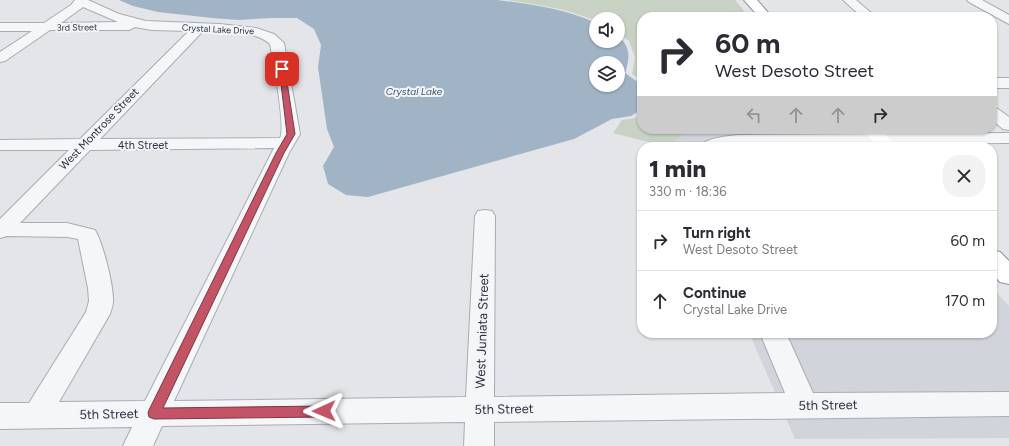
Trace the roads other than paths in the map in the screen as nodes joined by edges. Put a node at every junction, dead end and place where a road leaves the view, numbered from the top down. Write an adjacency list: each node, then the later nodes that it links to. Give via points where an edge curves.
1 (750, 0): 5 (highway)
2 (849, 0): 6 (street)
3 (973, 0): 7 (street)
4 (81, 1): 10 (street, Crystal Lake Drive, via 117,18); 12 (street, via 75,8)
5 (761, 12)
6 (864, 12)
7 (995, 12)
8 (997, 13): 9 (street)
9 (1009, 20)
10 (153, 26): 12 (street, 3rd Street); 13 (street, Crystal Lake Drive)
11 (0, 27): 12 (street, 3rd Street)
12 (46, 27): 14 (street)
13 (199, 28): 24 (street, Crystal Lake Drive, via 251,30 276,40 291,134); 25 (street, West Montrose Street)
14 (0, 58)
15 (997, 83): 16 (street)
16 (1009, 83)
17 (997, 116): 18 (street)
18 (1009, 126)
19 (880, 138): 20 (street); 23 (street)
20 (1009, 138)
21 (729, 142): 22 (street)
22 (774, 142)
23 (833, 142)
24 (286, 143): 25 (street, 4th Street); 33 (street)
25 (83, 145): 26 (street, 4th Street); 28 (street, West Montrose Street)
26 (0, 146)
27 (485, 216): 32 (street, West Juniata Street)
28 (1, 230): 34 (street, via 83,232 90,242 100,288 98,314)
29 (775, 338): 31 (street)
30 (1009, 404): 31 (street, 5th Street)
31 (804, 405): 32 (street, 5th Street)
32 (480, 410): 33 (street, 5th Street); 37 (street, West Juniata Street)
33 (154, 413): 34 (street, 5th Street); 36 (street)
34 (37, 415): 35 (street, 5th Street)
35 (0, 416)
36 (138, 446)
37 (479, 446)

